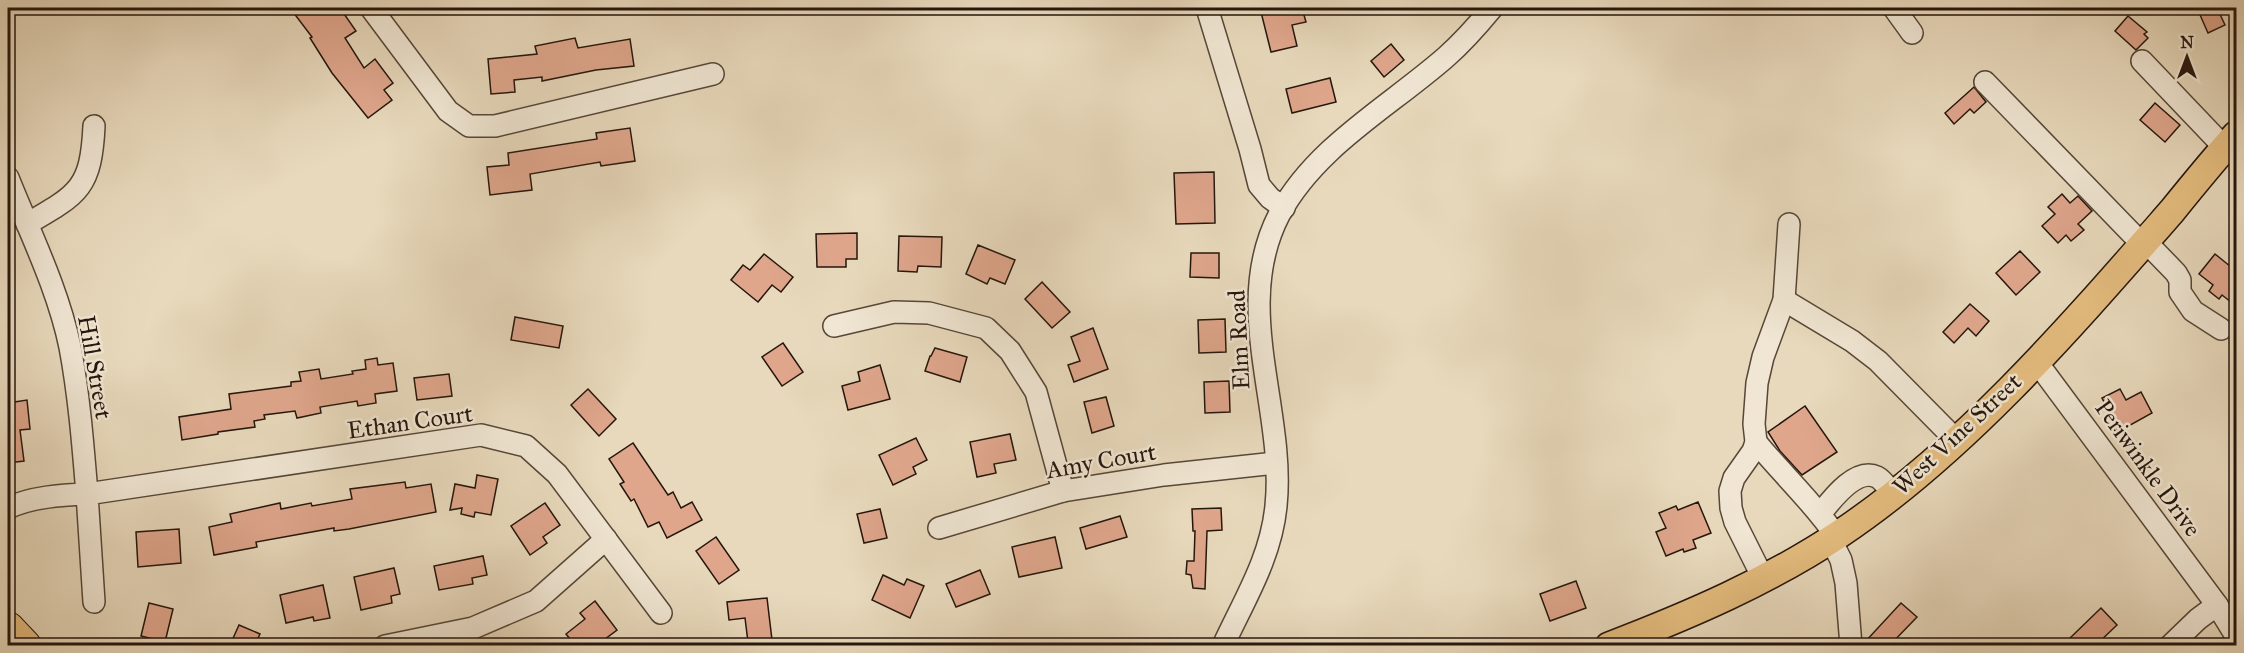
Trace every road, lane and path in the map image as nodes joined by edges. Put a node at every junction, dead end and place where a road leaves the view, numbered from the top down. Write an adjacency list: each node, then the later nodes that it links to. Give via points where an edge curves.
1 (371, 8): 7 (street, via 448,111 469,126 495,126)
2 (1207, 8): 12 (street, via 1259,185)
3 (1492, 8): 12 (street, Elm Road, via 1446,57 1310,170)
4 (1894, 8): 5 (street)
5 (1912, 33)
6 (2142, 61): 10 (street)
7 (713, 74)
8 (1985, 82): 15 (street)
9 (94, 126): 13 (street, via 93,158 81,186 54,209)
10 (2231, 141): 15 (main road, West Vine Street)
11 (8, 178): 13 (street, Hill Street)
12 (1284, 208): 22 (street, Elm Road, via 1268,245 1259,304)
13 (27, 224): 24 (street, Hill Street, via 70,348)
14 (1789, 224): 16 (street)
15 (2144, 242): 18 (street, via 2176,273 2180,292 2193,311); 19 (main road, West Vine Street)
16 (1784, 300): 20 (street, via 1878,361); 21 (street, via 1757,383)
17 (834, 326): 23 (street, via 906,312 929,313 986,328 1010,351 1036,392)
18 (2221, 329)
19 (2036, 361): 20 (main road, West Vine Street); 33 (street, Periwinkle Drive)
20 (1956, 440): 25 (main road, West Vine Street)
21 (1756, 442): 27 (street); 31 (street, via 1730,491 1735,522)
22 (1276, 463): 23 (street, Amy Court); 39 (street, Elm Road, via 1277,506 1272,534 1257,577)
23 (1063, 491): 28 (street, Amy Court)
24 (87, 494): 26 (street, via 66,494); 30 (street, Ethan Court, via 480,435 526,446 558,474); 32 (street, Hill Street)
25 (1893, 494): 27 (street, via 1879,478 1863,476 1849,482); 29 (main road, West Vine Street)
26 (8, 508)
27 (1821, 513): 29 (street)
28 (939, 528)
29 (1834, 538): 31 (main road, West Vine Street); 41 (street, via 1846,583)
30 (606, 539): 34 (street, Ethan Court); 38 (street, via 536,601 473,628)
31 (1764, 579): 40 (main road, West Vine Street)
32 (94, 602)
33 (2217, 605): 36 (street, Periwinkle Drive); 42 (street)
34 (661, 613)
35 (8, 628): 37 (highway)
36 (2236, 636)
37 (25, 645)
38 (385, 645)
39 (1223, 645)
40 (1609, 645)
41 (1851, 645)
42 (2170, 645)

